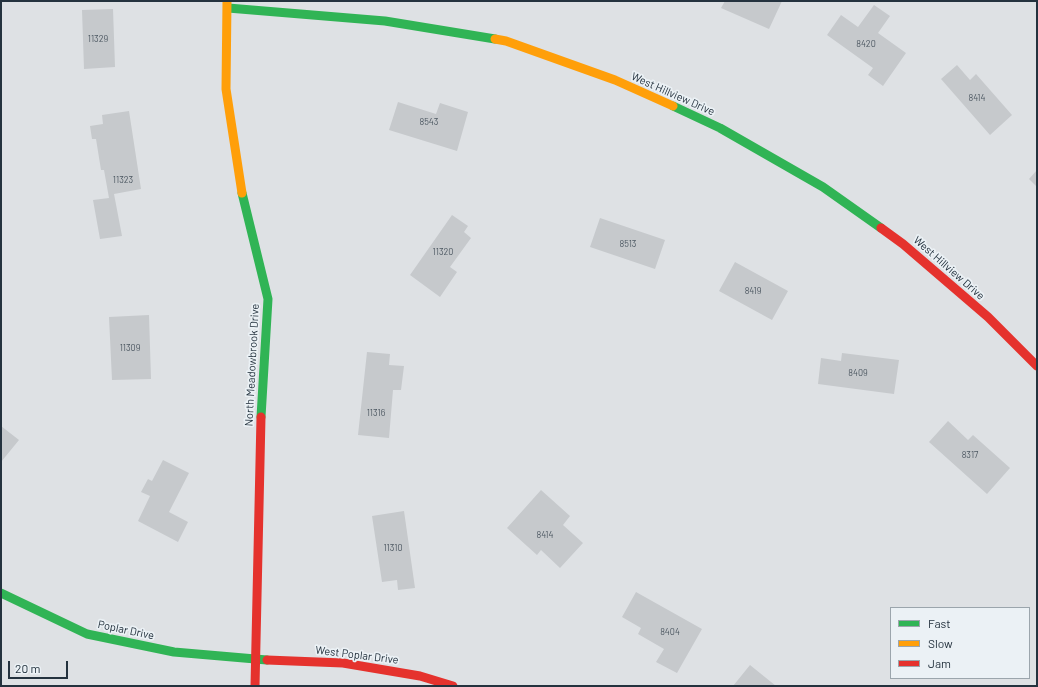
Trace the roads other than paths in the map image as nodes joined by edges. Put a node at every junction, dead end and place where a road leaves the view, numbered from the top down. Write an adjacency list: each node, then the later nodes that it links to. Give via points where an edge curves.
1 (228, 5): 2 (street, West Hillview Drive, via 385,21 506,41 615,80 720,128 823,187 903,244 988,317); 4 (street, North Meadowbrook Drive, via 226,89 242,194 268,299 262,382)
2 (1037, 366)
3 (1, 593): 4 (street, Poplar Drive, via 87,634 174,652)
4 (255, 659): 5 (street, North Meadowbrook Drive); 6 (street, West Poplar Drive, via 343,664 420,676)
5 (255, 686)
6 (454, 686)

